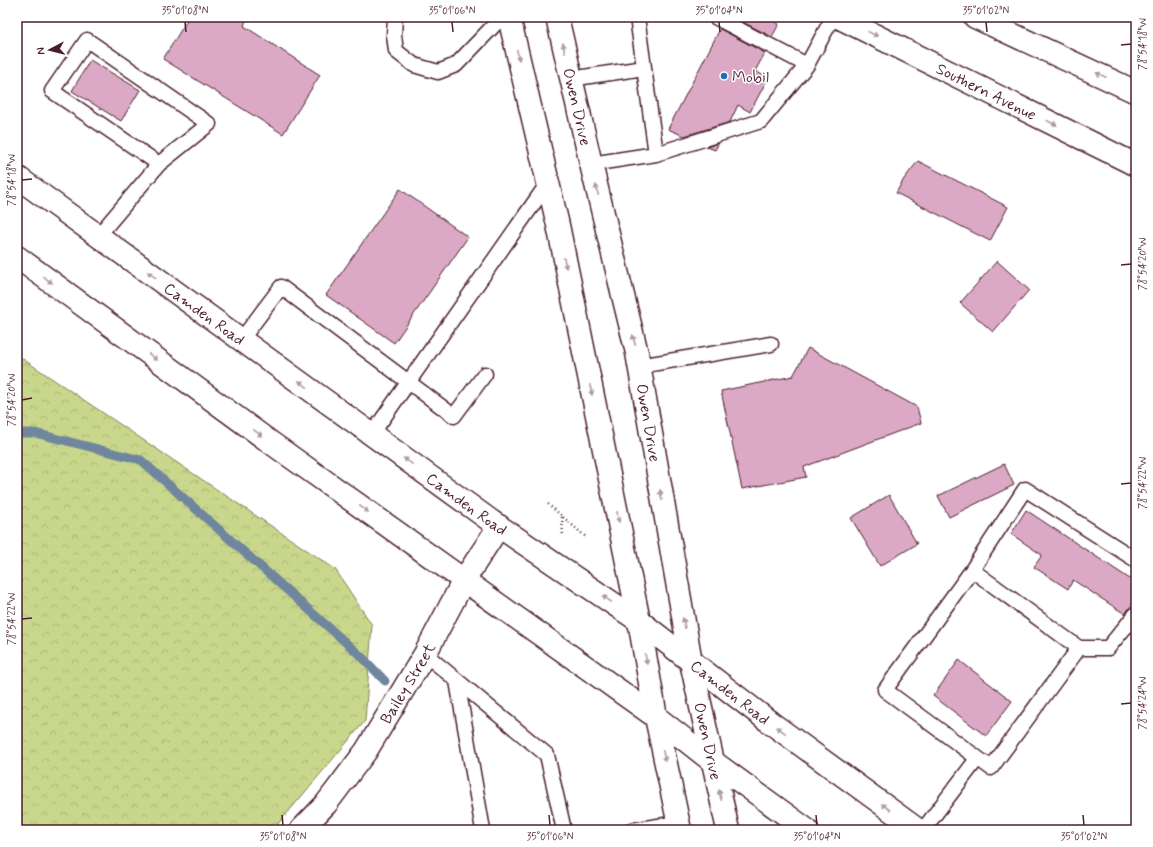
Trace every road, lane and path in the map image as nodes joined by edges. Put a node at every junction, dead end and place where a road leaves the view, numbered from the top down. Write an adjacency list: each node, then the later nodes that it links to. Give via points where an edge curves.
1 (394, 17): 2 (lane, via 396,51 414,65 438,72 456,65)
2 (502, 17)
3 (509, 17): 19 (main road, one-way to 19)
4 (557, 17): 12 (main road, Owen Drive, one-way to 4)
5 (637, 17): 11 (lane)
6 (715, 17): 10 (lane)
7 (833, 17): 10 (lane)
8 (838, 17): 17 (main road, Southern Avenue, one-way to 17)
9 (975, 17): 13 (main road, one-way to 9)
10 (807, 65): 14 (lane, via 761,121)
11 (644, 68): 12 (lane); 14 (lane)
12 (570, 79): 16 (main road, Owen Drive)
13 (1136, 92)
14 (656, 154): 16 (lane)
15 (159, 164): 15 (lane, via 209,124 87,40 52,91); 20 (lane)
16 (590, 164): 24 (main road, Owen Drive, one-way to 16)
17 (1136, 165)
18 (17, 177): 20 (main road, Camden Road)
19 (548, 183): 26 (lane); 37 (main road, one-way to 37)
20 (98, 236): 22 (main road, Camden Road, one-way to 20)
21 (17, 257): 35 (main road, one-way to 35, via 264,438)
22 (241, 340): 26 (lane, via 281,287); 27 (main road, Camden Road, one-way to 22)
23 (771, 344): 24 (lane)
24 (639, 366): 40 (main road, Owen Drive, one-way to 24)
25 (485, 374): 26 (lane, via 454,416)
26 (408, 382): 27 (lane)
27 (372, 434): 30 (main road, Camden Road, one-way to 27)
28 (548, 504): 29 (path)
29 (562, 517): 31 (path); 32 (path)
30 (499, 526): 35 (main road, Bailey Street); 37 (main road, Camden Road, one-way to 30)
31 (563, 537)
32 (587, 538)
33 (1136, 560): 34 (lane, via 1025,489)
34 (972, 570): 38 (lane); 43 (lane, via 885,690)
35 (464, 580): 39 (main road, Bailey Street); 42 (main road)
36 (1136, 614): 38 (lane, via 1108,648)
37 (639, 621): 40 (main road, Camden Road); 42 (main road, one-way to 42)
38 (1079, 648): 43 (lane, via 991,768)
39 (425, 654): 41 (lane); 46 (main road, Bailey Street, via 366,751 326,804)
40 (690, 662): 44 (main road, Owen Drive); 52 (main road, Camden Road, one-way to 40)
41 (457, 681): 47 (lane); 48 (lane, via 547,755)
42 (656, 717): 44 (main road); 45 (main road, one-way to 45)
43 (977, 759): 53 (lane)
44 (712, 761): 50 (main road, Owen Drive, one-way to 44); 51 (main road)
45 (679, 827): 49 (lane)
46 (301, 830)
47 (483, 830)
48 (564, 830)
49 (632, 830)
50 (728, 830)
51 (807, 830)
52 (918, 830)
53 (923, 830)

